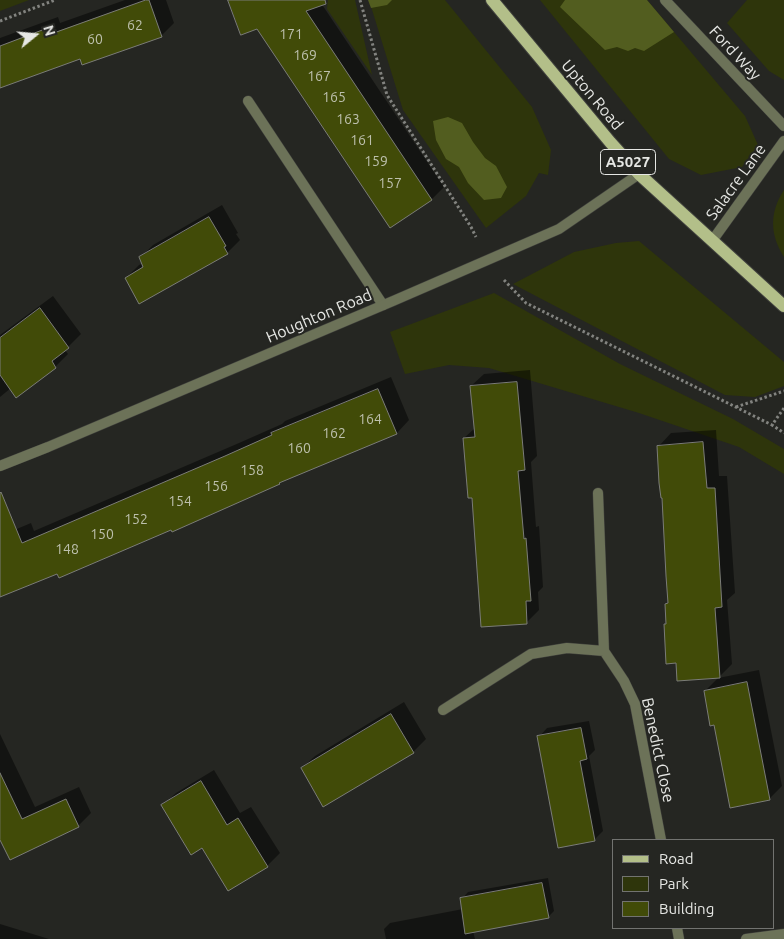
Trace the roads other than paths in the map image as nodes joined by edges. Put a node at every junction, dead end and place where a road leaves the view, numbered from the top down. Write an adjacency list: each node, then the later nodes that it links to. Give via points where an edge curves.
1 (492, 0): 6 (main road, Upton Road / A5027)
2 (665, 0): 4 (street, Ford Way)
3 (248, 101): 8 (street)
4 (784, 126)
5 (784, 141): 7 (street, Salacre Lane)
6 (639, 174): 7 (main road, Upton Road / A5027); 8 (street, Houghton Road, via 559,229)
7 (712, 241): 9 (main road, Upton Road / A5027)
8 (383, 305): 10 (street, Houghton Road)
9 (784, 306)
10 (0, 466)
11 (598, 493): 12 (street)
12 (604, 651): 13 (street, via 567,648 531,654); 14 (street, Benedict Close, via 635,704)
13 (443, 710)
14 (661, 839)
15 (784, 934): 16 (street)
16 (746, 939)

